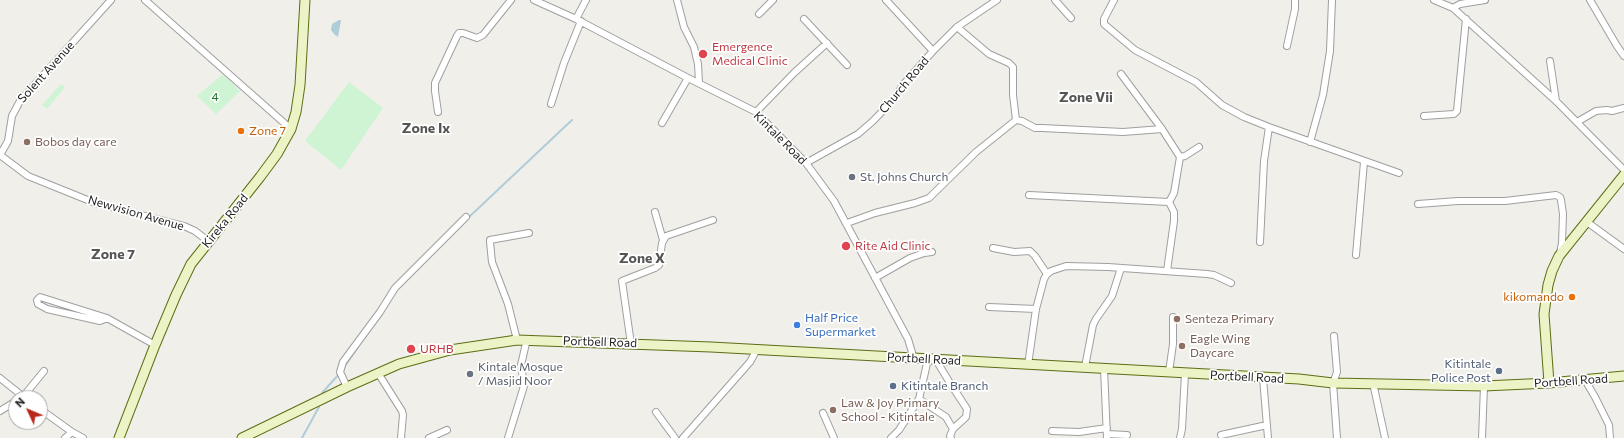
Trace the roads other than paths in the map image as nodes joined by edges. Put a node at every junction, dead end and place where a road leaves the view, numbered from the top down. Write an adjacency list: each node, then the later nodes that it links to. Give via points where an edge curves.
1 (111, 0): 48 (street, Solent Avenue, via 20,101 12,116 8,141)
2 (145, 0): 44 (street)
3 (305, 0): 44 (main road, Kireka Road, via 300,85 296,112)
4 (511, 0): 37 (street, via 483,35 477,38 460,33 458,36 435,83)
5 (534, 0): 22 (street, Kintale Road)
6 (586, 0): 22 (street)
7 (677, 0): 33 (street, via 684,27 694,48)
8 (773, 0): 19 (street)
9 (886, 0): 27 (street)
10 (997, 0): 24 (street, Church Road)
11 (1055, 0): 20 (street)
12 (1114, 0): 43 (street, via 1104,24 1135,50 1196,82 1222,105 1244,118)
13 (1294, 0): 26 (street, via 1295,9)
14 (1332, 0): 46 (street, via 1330,51 1323,95)
15 (1434, 0): 18 (street)
16 (1485, 0): 18 (street, via 1460,4)
17 (1590, 0): 28 (street)
18 (1453, 8): 23 (street)
19 (759, 14)
20 (1071, 18)
21 (804, 19): 25 (street)
22 (578, 20): 32 (street, Kintale Road); 35 (street)
23 (1466, 20): 34 (street); 39 (street, via 1457,111 1454,114)
24 (957, 27): 27 (street, Church Road); 40 (street, via 988,54 1014,67 1013,95)
25 (827, 43): 30 (street); 38 (street)
26 (1287, 46)
27 (933, 51): 51 (street, Church Road, via 873,121 858,134)
28 (1624, 56)
29 (1550, 61): 34 (street)
30 (847, 65)
31 (1121, 74): 45 (street)
32 (688, 78): 33 (street, Kintale Road); 42 (street)
33 (699, 83): 38 (street, Kintale Road)
34 (1556, 101): 41 (street)
35 (551, 104)
36 (1624, 108): 41 (street, via 1596,111)
37 (438, 112)
38 (756, 112): 51 (street, Kintale Road)
39 (1424, 116)
40 (1016, 120): 45 (street, via 1035,128 1123,132); 62 (street, via 976,152 929,198)
41 (1577, 122): 52 (street)
42 (662, 123)
43 (1269, 127): 46 (street); 66 (street, via 1264,161)
44 (290, 129): 65 (main road, Kireka Road, via 277,154)
45 (1162, 129): 49 (street)
46 (1310, 142): 50 (street)
47 (1199, 147): 49 (street)
48 (0, 155): 65 (street, Newvision Avenue, via 28,176 95,203 184,226 196,231)
49 (1180, 157): 56 (street, via 1174,193)
50 (1364, 162): 53 (street); 70 (street)
51 (806, 163): 62 (street, Kintale Road, via 834,201)
52 (1624, 170)
53 (1399, 173)
54 (1624, 175): 61 (main road)
55 (1029, 196): 56 (street)
56 (1169, 202): 73 (street, via 1174,212 1174,221)
57 (1418, 204): 71 (street, via 1560,197 1563,214)
58 (655, 212): 64 (street)
59 (466, 218): 106 (street, via 394,288 344,362 340,372)
60 (713, 220): 64 (street, via 666,236)
61 (1587, 222): 68 (street); 71 (main road)
62 (846, 223): 75 (street, Kintale Road)
63 (529, 233): 85 (street, via 490,240 492,262)
64 (663, 240): 86 (street, via 659,265 622,281)
65 (208, 241): 87 (main road, Kireka Road, via 191,264)
66 (1260, 242)
67 (993, 248): 74 (street, via 1014,252 1030,251)
68 (1624, 250)
69 (932, 252): 75 (street, via 910,258)
70 (1356, 255)
71 (1559, 256): 104 (main road, via 1548,285 1545,303)
72 (1121, 268): 73 (street); 74 (street, via 1066,266); 92 (street, via 1112,296 1093,325)
73 (1167, 271): 76 (street, via 1214,275)
74 (1047, 274): 79 (street)
75 (875, 278): 89 (street, Kintale Road, via 908,339)
76 (1231, 283)
77 (67, 305): 80 (street); 80 (street, via 40,297 36,302 39,306); 82 (street)
78 (989, 307): 79 (street)
79 (1036, 309): 91 (street)
80 (65, 313): 82 (street, via 100,321)
81 (1173, 317): 95 (street)
82 (107, 318): 87 (street)
83 (1334, 336): 102 (street, via 1337,372)
84 (528, 339): 85 (main road, Portbell Road); 86 (main road, Portbell Road); 127 (street, via 521,365 524,386)
85 (518, 340): 96 (main road, Portbell Road, via 450,350 399,364)
86 (631, 344): 88 (main road, Portbell Road)
87 (155, 346): 123 (main road, Kireka Road)
88 (757, 349): 89 (main road, Portbell Road); 129 (street, via 750,362)
89 (914, 359): 90 (main road, Portbell Road)
90 (932, 360): 91 (main road, Portbell Road); 109 (street); 114 (street, via 967,409 966,417)
91 (1028, 365): 92 (main road, Portbell Road)
92 (1085, 367): 93 (main road, Portbell Road)
93 (1104, 368): 95 (main road, Portbell Road); 118 (street)
94 (44, 371): 108 (street)
95 (1169, 372): 97 (main road, Portbell Road)
96 (378, 373): 106 (main road, Portbell Road); 125 (street, via 402,411)
97 (1185, 373): 100 (main road, Portbell Road); 133 (street)
98 (1624, 376): 101 (main road, Portbell Road)
99 (0, 378): 107 (street)
100 (1263, 378): 102 (main road, Portbell Road); 113 (street)
101 (1585, 380): 104 (main road, Portbell Road); 138 (street, via 1609,425)
102 (1333, 383): 103 (main road, Portbell Road); 135 (street)
103 (1373, 383): 105 (main road, Portbell Road); 136 (street)
104 (1549, 383): 105 (main road, Portbell Road)
105 (1484, 386): 137 (street)
106 (347, 387): 124 (main road, Portbell Road)
107 (14, 390)
108 (30, 390)
109 (919, 399): 114 (street, via 946,416); 131 (street)
110 (656, 412): 128 (street)
111 (823, 412): 130 (street)
112 (48, 415): 117 (street)
113 (1267, 426): 119 (street); 134 (street)
114 (953, 429): 132 (street)
115 (447, 430): 126 (street)
116 (1052, 431): 118 (street)
117 (72, 432): 121 (street); 122 (street)
118 (1107, 433): 120 (street)
119 (1221, 434)
120 (1127, 435)
121 (66, 438)
122 (83, 438)
123 (119, 438)
124 (242, 438)
125 (401, 438)
126 (429, 438)
127 (508, 438)
128 (675, 438)
129 (683, 438)
130 (834, 438)
131 (891, 438)
132 (951, 438)
133 (1180, 438)
134 (1268, 438)
135 (1337, 438)
136 (1385, 438)
137 (1482, 438)
138 (1610, 438)

